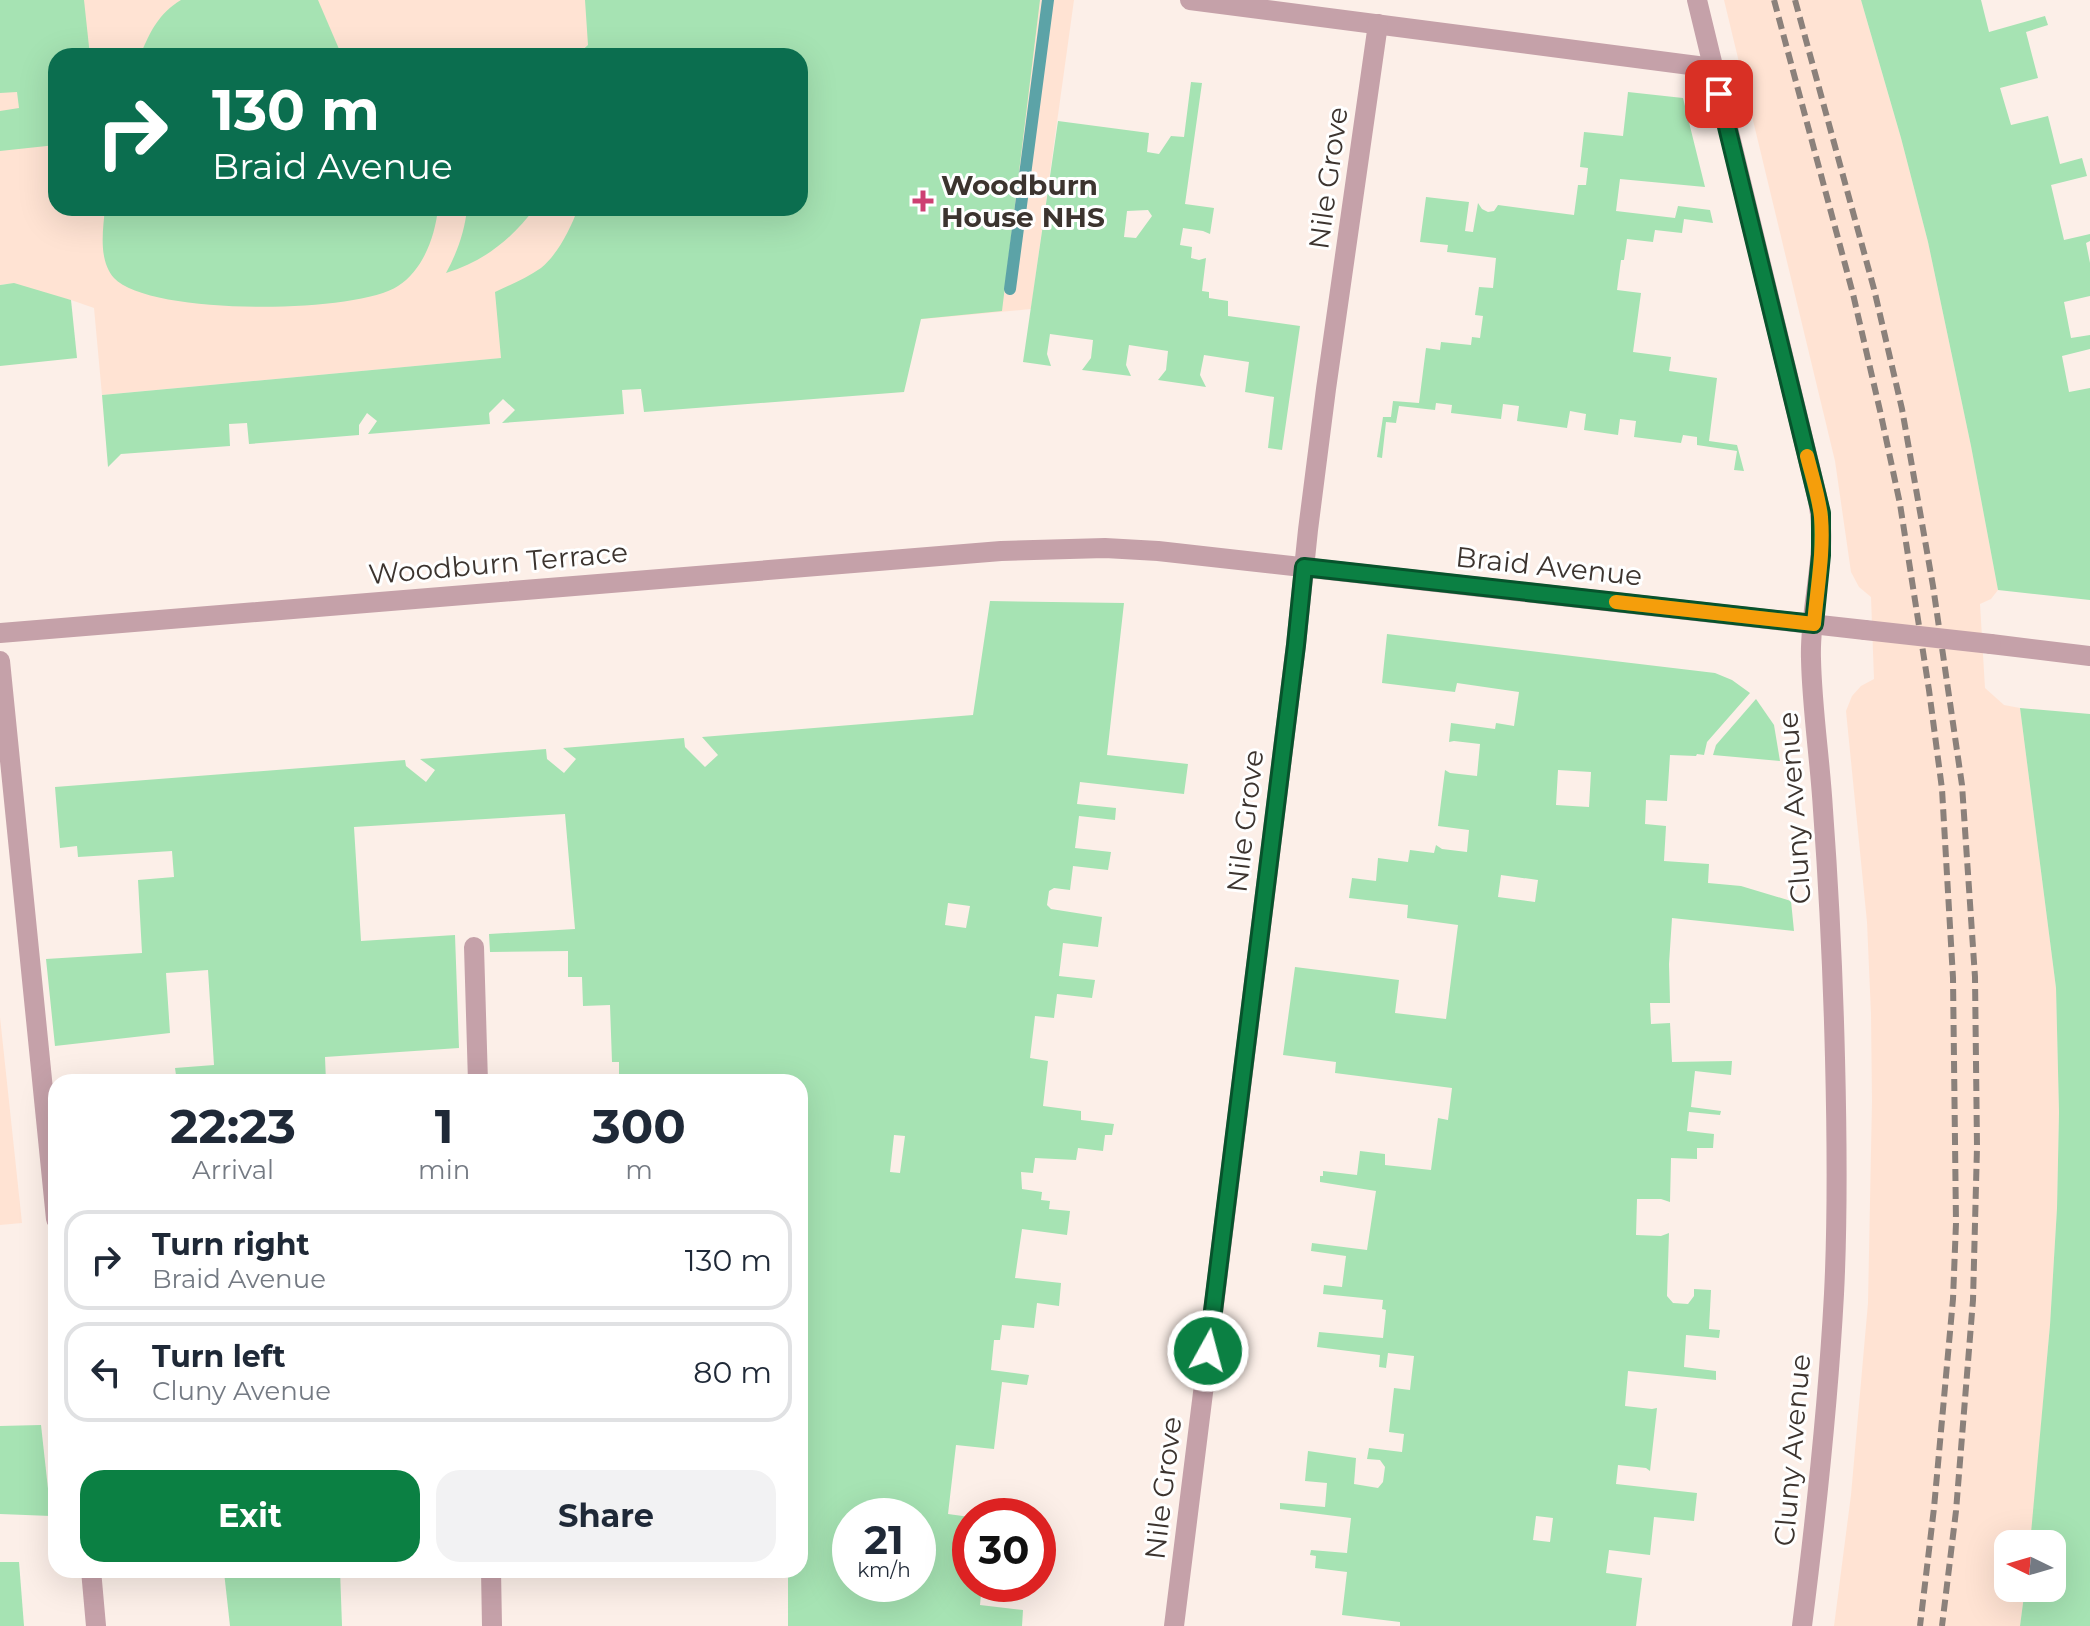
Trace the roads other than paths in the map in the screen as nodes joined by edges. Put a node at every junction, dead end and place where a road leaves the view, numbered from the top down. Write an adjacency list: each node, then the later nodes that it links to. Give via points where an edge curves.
1 (1190, 0): 3 (street)
2 (1697, 0): 4 (street, Cluny Avenue)
3 (1378, 24): 4 (street); 6 (street, Nile Grove)
4 (1713, 68): 7 (street, Cluny Avenue, via 1821,513)
5 (1001, 551): 6 (street, Braid Avenue, via 1132,550); 8 (street, Woodburn Terrace)
6 (1304, 567): 7 (street, Braid Avenue); 18 (street, Nile Grove)
7 (1814, 624): 9 (street, Braid Avenue, bridge); 19 (street, Cluny Avenue, via 1811,656 1834,1027 1837,1217)
8 (0, 633)
9 (2090, 656)
10 (0, 661): 13 (street)
11 (474, 947): 12 (street)
12 (478, 1074)
13 (48, 1139)
14 (92, 1578): 16 (street)
15 (491, 1578): 17 (street)
16 (96, 1626)
17 (492, 1626)
18 (1174, 1626)
19 (1802, 1626)

